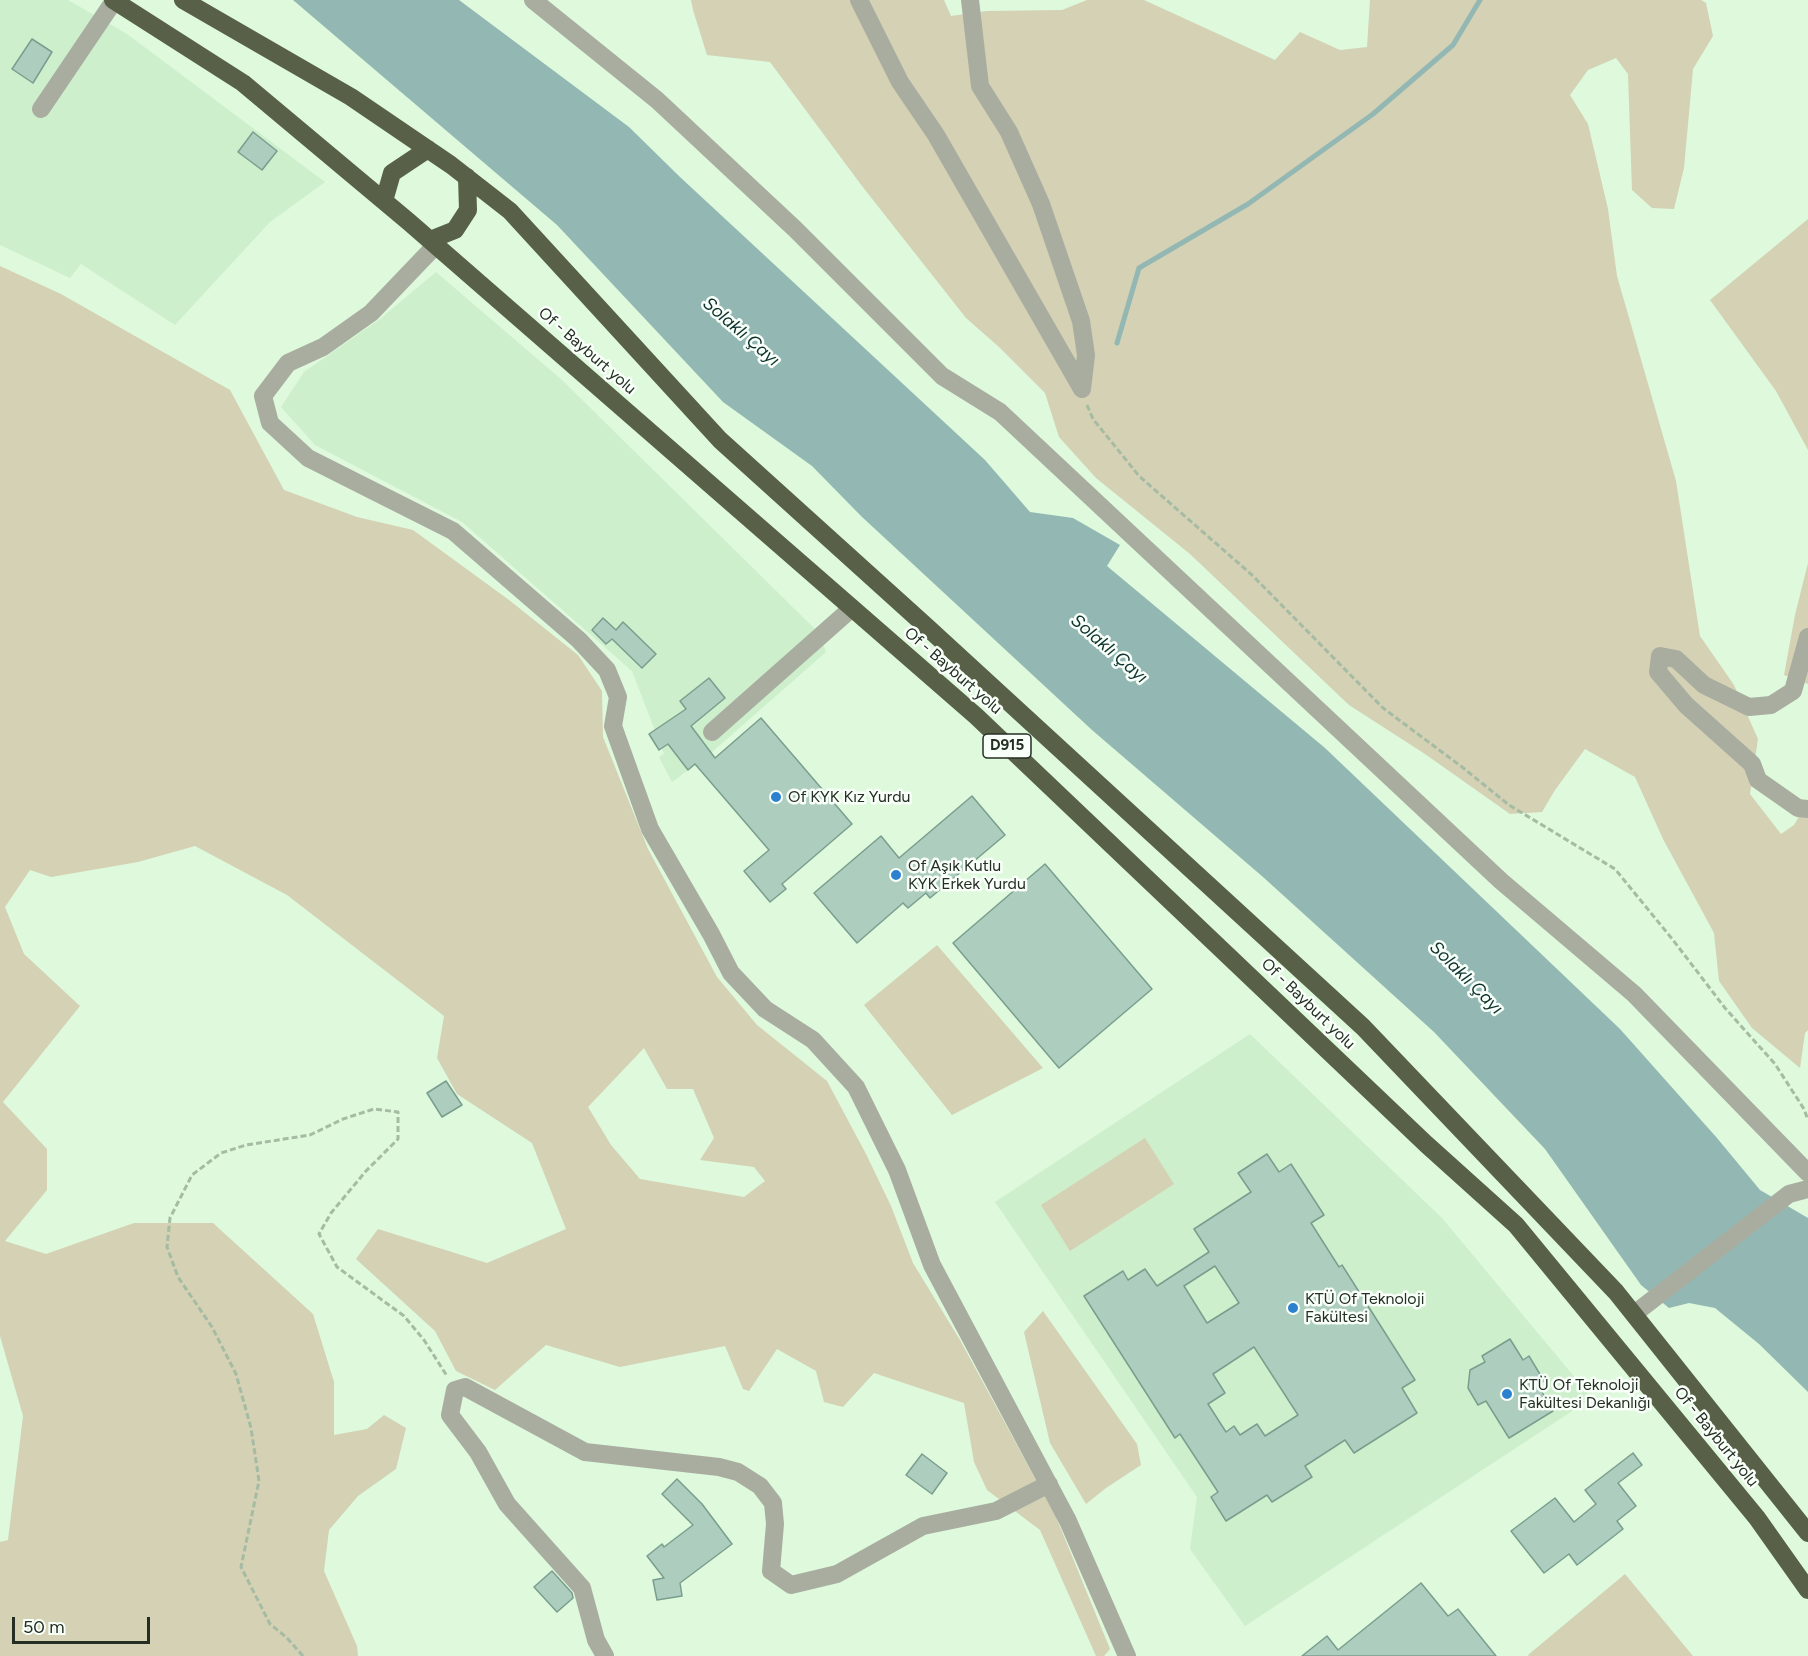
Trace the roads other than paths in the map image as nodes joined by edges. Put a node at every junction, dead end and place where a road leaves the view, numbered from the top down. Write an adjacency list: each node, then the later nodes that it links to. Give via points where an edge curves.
1 (113, 0): 6 (street); 9 (highway, Of - Bayburt yolu / D915, via 243,83)
2 (183, 0): 7 (highway, Of - Bayburt yolu / D915, via 351,97)
3 (533, 0): 15 (street, via 657,100 795,229 942,376 1000,412 1501,881 1634,994)
4 (859, 0): 5 (street, via 900,82 936,135 1082,389 1086,355 1081,321 1041,204 1009,132 980,86)
5 (970, 0)
6 (41, 110)
7 (428, 149): 8 (highway, Of - Bayburt yolu / D915); 9 (highway, via 392,173)
8 (467, 177): 10 (highway, via 468,210 455,230); 17 (highway, Of - Bayburt yolu / D915, via 510,211 720,440 1364,1028 1616,1292)
9 (384, 201): 10 (highway, Of - Bayburt yolu / D915)
10 (433, 242): 11 (highway, Of - Bayburt yolu / D915); 18 (street, via 371,313 323,347 288,363 263,396 270,423 308,458 453,531 579,640 607,670 618,697 613,726 650,829 730,973 765,1010 813,1040 856,1087 897,1170 932,1265)
11 (852, 608): 13 (street); 20 (highway, Of - Bayburt yolu / D915, via 976,716 1516,1225 1757,1518)
12 (1808, 637): 14 (street, via 1792,691 1771,705 1749,707 1704,685 1676,659 1660,656 1658,672 1686,705 1752,764 1758,780 1798,808)
13 (712, 732)
14 (1808, 809)
15 (1808, 1173)
16 (1808, 1189): 17 (street, via 1789,1194)
17 (1640, 1309): 19 (highway, Of - Bayburt yolu / D915)
18 (1048, 1484): 21 (street, via 996,1510 923,1526 837,1574 791,1585 771,1571 773,1503 760,1486 738,1472 585,1452 465,1387 455,1390 450,1415 478,1452 507,1504 582,1588 596,1640); 22 (street)
19 (1808, 1533)
20 (1808, 1590)
21 (605, 1656)
22 (1127, 1656)

